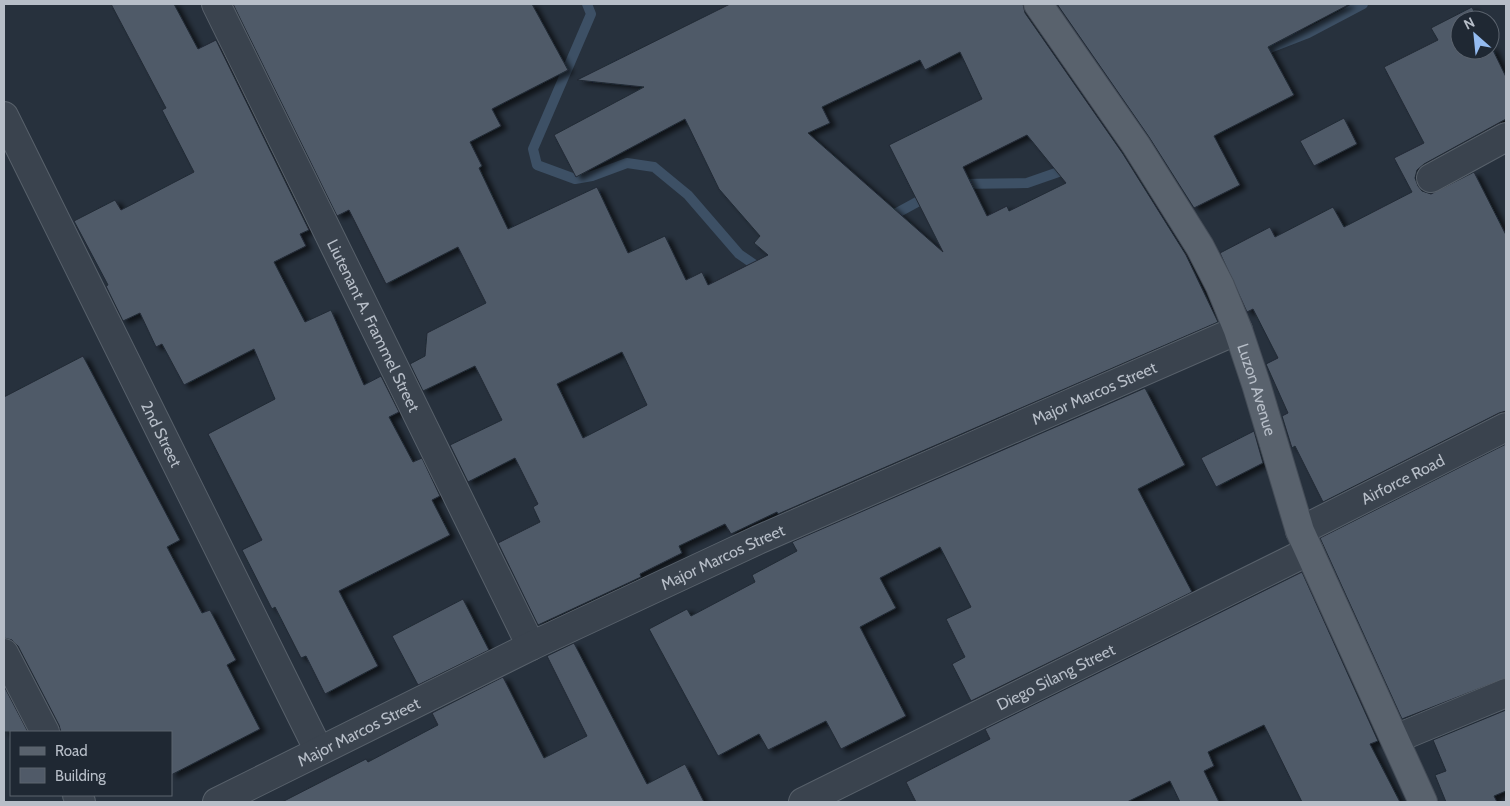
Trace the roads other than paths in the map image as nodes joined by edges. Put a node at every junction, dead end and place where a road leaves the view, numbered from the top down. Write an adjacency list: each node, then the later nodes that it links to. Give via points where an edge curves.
1 (216, 4): 9 (street, Liutenant A. Frammel Street)
2 (1038, 4): 6 (main road, Luzon Avenue, via 1172,201 1212,271)
3 (4, 116): 14 (street, 2nd Street)
4 (1506, 138): 5 (street)
5 (1431, 178)
6 (1238, 330): 8 (main road, Luzon Avenue); 9 (street, Major Marcos Street, via 758,540)
7 (1506, 427): 8 (street, Airforce Road)
8 (1304, 541): 13 (main road, Luzon Avenue); 16 (street, Diego Silang Street)
9 (531, 646): 14 (street, Major Marcos Street)
10 (4, 653): 12 (street)
11 (1506, 693): 13 (street)
12 (44, 731)
13 (1395, 739): 17 (main road, Luzon Avenue)
14 (319, 752): 15 (street, Major Marcos Street)
15 (217, 802)
16 (803, 802)
17 (1423, 802)

